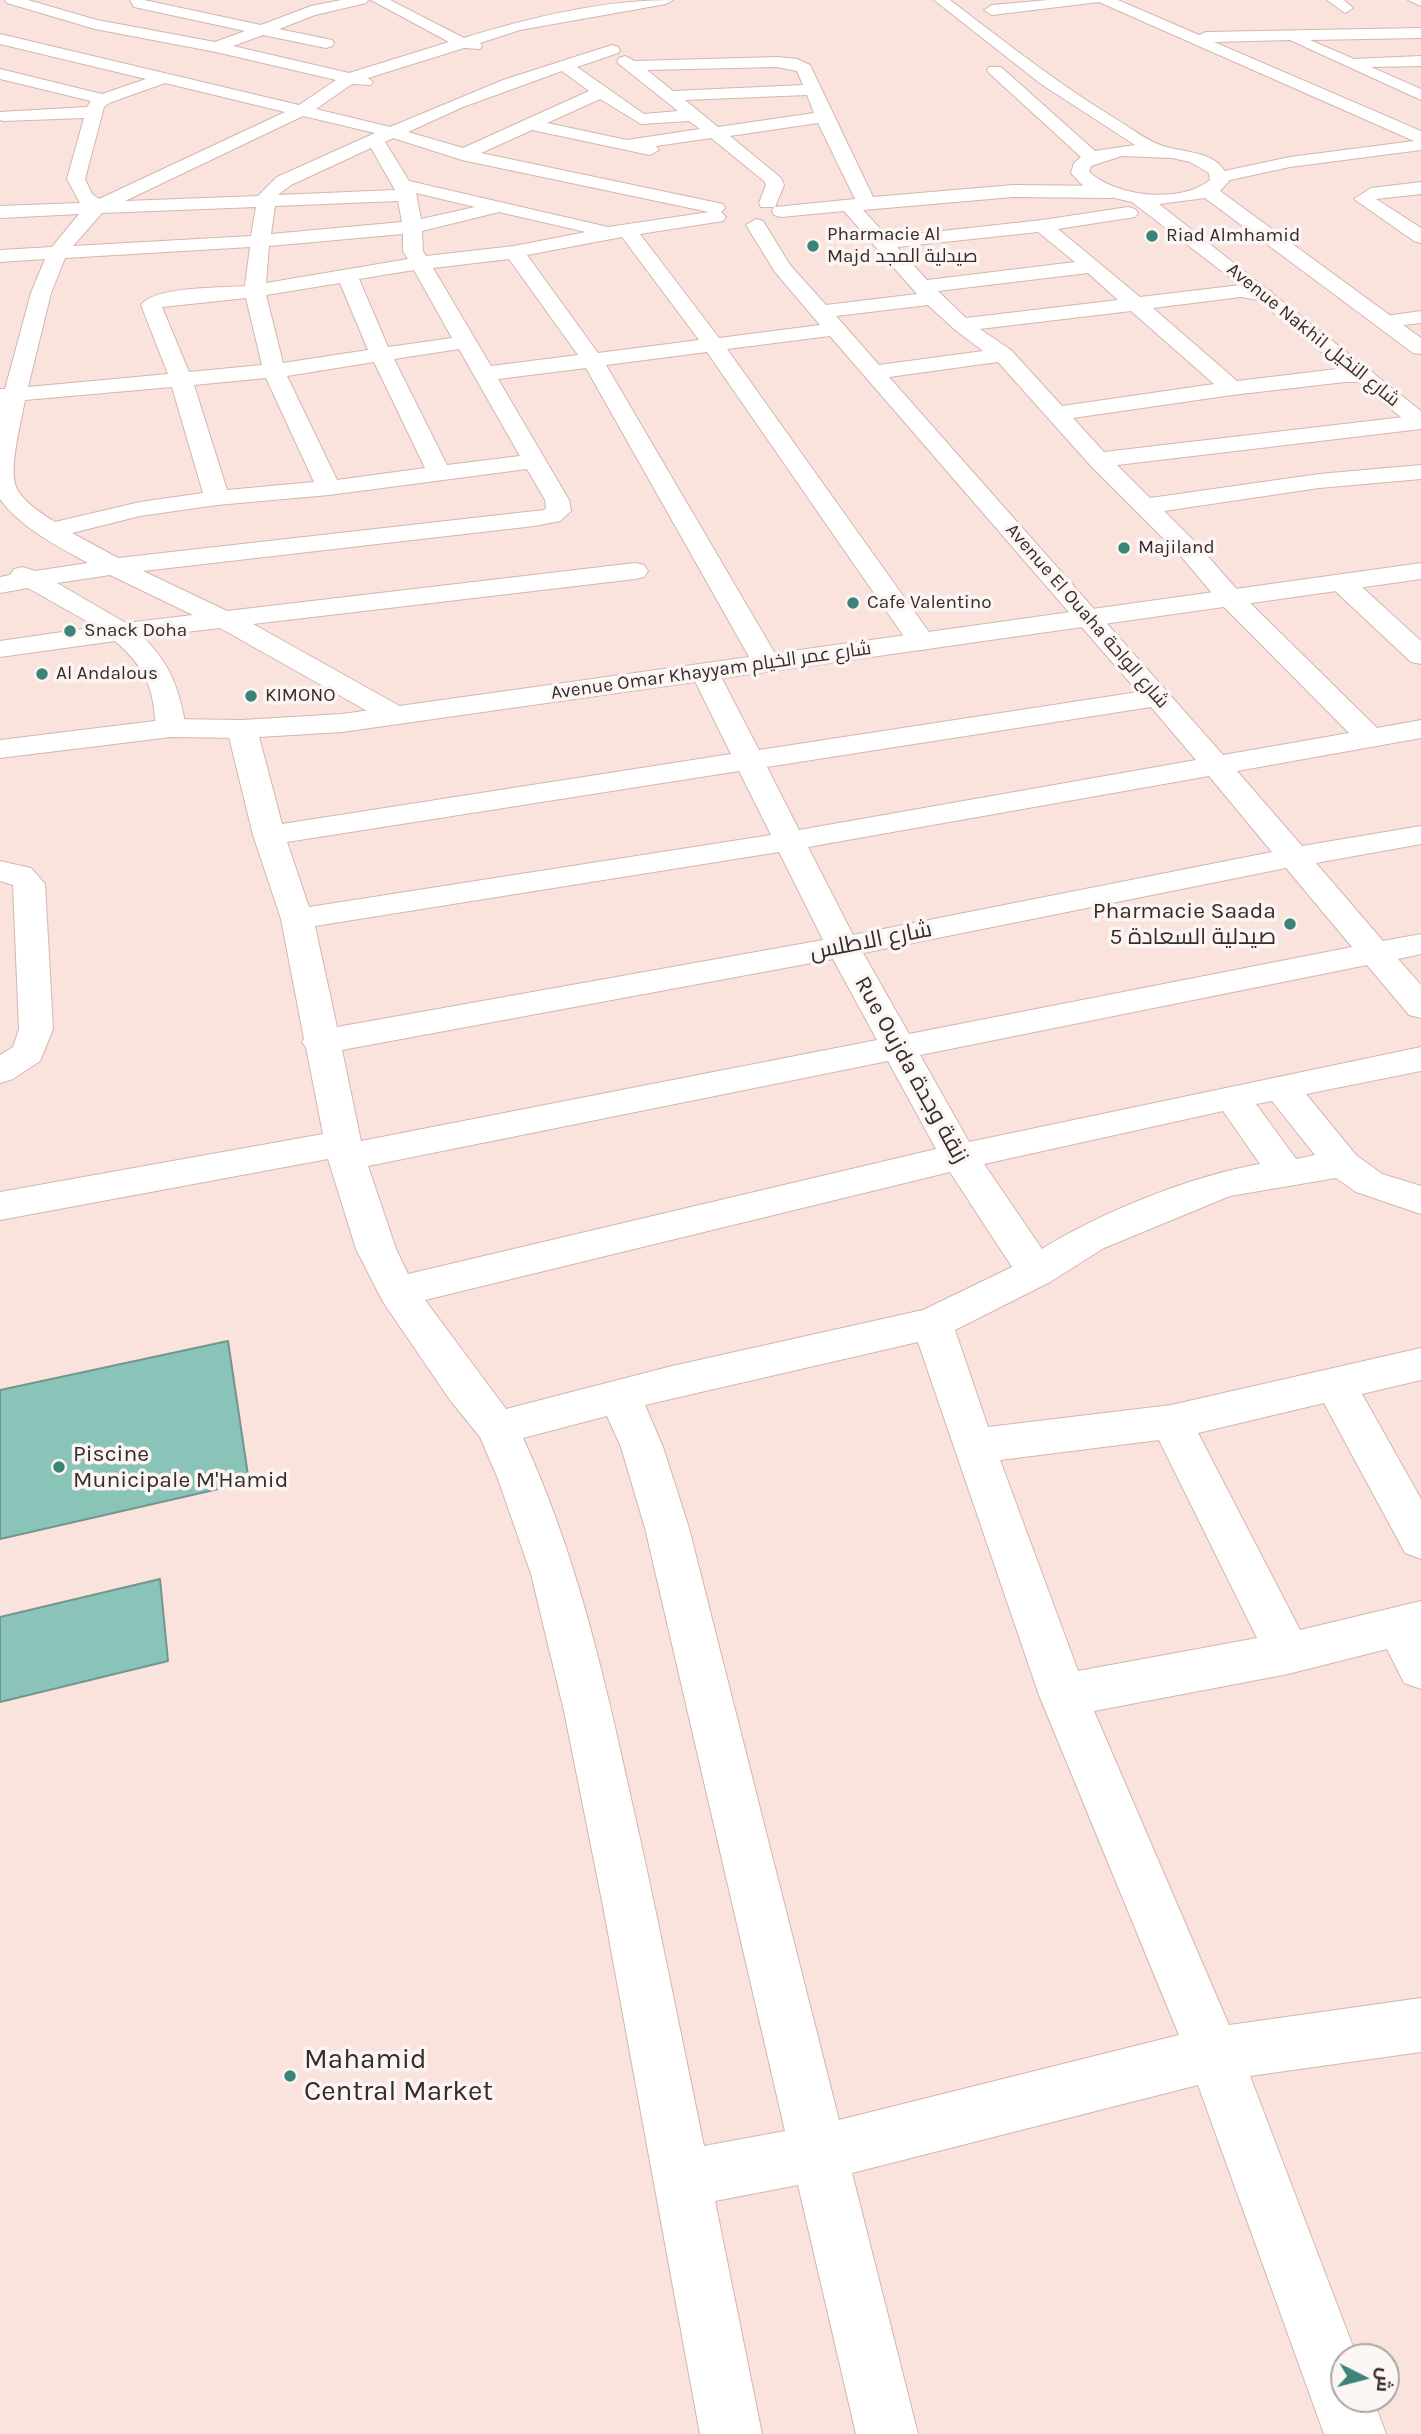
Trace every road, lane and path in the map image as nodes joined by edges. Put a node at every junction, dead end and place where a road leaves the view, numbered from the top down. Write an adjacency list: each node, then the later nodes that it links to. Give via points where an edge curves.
1 (12, 0): 15 (street)
2 (169, 0): 10 (street)
3 (361, 0): 17 (street, via 311,11)
4 (378, 0): 23 (street)
5 (666, 0): 16 (street, via 606,12)
6 (1093, 0): 13 (street)
7 (1105, 0): 20 (street)
8 (1415, 0): 9 (street)
9 (1421, 2)
10 (143, 3): 14 (street); 15 (street)
11 (243, 8): 14 (street)
12 (934, 9): 55 (street)
13 (992, 10)
14 (212, 19): 17 (street)
15 (95, 24): 24 (street); 26 (street)
16 (587, 27): 23 (street, via 507,28); 25 (street); 31 (street); 32 (street)
17 (263, 30): 22 (street); 26 (street)
18 (1421, 33): 19 (street)
19 (1287, 35): 20 (street); 30 (street)
20 (1195, 38): 45 (street)
21 (0, 39): 24 (street)
22 (326, 43)
23 (460, 43): 25 (street); 36 (street)
24 (30, 46): 27 (street); 35 (street)
25 (484, 48): 37 (street)
26 (213, 54): 36 (street, via 234,51)
27 (0, 57)
28 (984, 61): 59 (street)
29 (1421, 61): 30 (street)
30 (1348, 62): 42 (street)
31 (564, 65): 39 (street); 51 (street, via 457,103)
32 (631, 66): 38 (street, via 792,63 804,68); 41 (street)
33 (188, 69): 35 (street)
34 (0, 74): 43 (street)
35 (165, 77): 44 (street); 46 (street)
36 (348, 79): 37 (street); 40 (street)
37 (371, 84): 40 (street)
38 (813, 90): 41 (street); 48 (street)
39 (601, 92): 47 (street, via 640,119); 49 (street)
40 (326, 96): 46 (street)
41 (671, 96): 47 (street)
42 (1421, 98): 45 (street)
43 (8, 102): 44 (street); 44 (street)
44 (98, 106): 71 (street, via 76,179 84,197)
45 (1353, 108): 52 (street)
46 (300, 111): 51 (street); 71 (street)
47 (695, 115): 50 (street)
48 (824, 117): 50 (street); 68 (street)
49 (529, 124): 53 (street); 60 (street)
50 (716, 132): 53 (street); 73 (street, via 775,185)
51 (383, 136): 60 (street); 63 (street, via 388,157); 67 (street, via 277,185)
52 (1421, 137)
53 (627, 145): 57 (street)
54 (1421, 145): 56 (street)
55 (1160, 152): 58 (street); 59 (street, via 1122,151)
56 (1346, 153): 58 (street); 61 (street)
57 (676, 156)
58 (1195, 158): 61 (street, via 1213,167)
59 (1086, 164): 65 (street, via 1085,180); 66 (street, via 1031,183)
60 (459, 169): 64 (street); 73 (street, via 488,161)
61 (1214, 184): 69 (street, via 1181,197); 92 (street)
62 (1421, 188): 77 (street, via 1363,199)
63 (406, 190): 64 (street); 67 (street); 75 (street)
64 (428, 191): 70 (street)
65 (1111, 192): 66 (street); 69 (street)
66 (948, 196): 68 (street)
67 (267, 202): 71 (street); 78 (street)
68 (858, 205): 73 (street); 79 (street)
69 (1132, 205): 74 (street); 88 (street, Avenue Nakhil شارع النخيل)
70 (501, 206): 75 (street); 76 (street)
71 (98, 207): 72 (street); 81 (street, via 78,223)
72 (0, 212)
73 (743, 213): 76 (street); 90 (street, Avenue El Ouaha شارع الواحة)
74 (1042, 226): 79 (street); 84 (street)
75 (413, 227): 78 (street); 83 (street, via 413,251)
76 (620, 231): 80 (street); 96 (street)
77 (1421, 237)
78 (260, 241): 81 (street); 86 (street)
79 (883, 243): 87 (street)
80 (514, 252): 83 (street); 100 (street)
81 (56, 254): 82 (street); 107 (street, via 33,281)
82 (0, 256)
83 (421, 263): 85 (street); 95 (street)
84 (1092, 266): 87 (street); 89 (street)
85 (347, 274): 86 (street); 98 (street)
86 (255, 291): 101 (street); 105 (street, via 152,303)
87 (928, 292): 90 (street); 93 (street)
88 (1264, 295): 89 (street, via 1241,290); 104 (street, Avenue Nakhil شارع النخيل)
89 (1135, 305): 93 (street); 106 (street)
90 (820, 312): 94 (street, Avenue El Ouaha شارع الواحة)
91 (1421, 317): 92 (street)
92 (1385, 321): 97 (street)
93 (961, 325): 99 (street)
94 (837, 329): 96 (street); 102 (street, Avenue El Ouaha شارع الواحة)
95 (466, 342): 98 (street); 103 (street)
96 (713, 346): 100 (street); 130 (street)
97 (1421, 348)
98 (380, 354): 101 (street); 113 (street)
99 (1003, 355): 102 (street); 108 (street)
100 (593, 361): 103 (street); 133 (street)
101 (274, 371): 105 (street); 114 (street)
102 (873, 372): 127 (street, Avenue El Ouaha شارع الواحة)
103 (484, 374): 111 (street)
104 (1365, 377): 106 (street, via 1345,375); 109 (street, Avenue Nakhil شارع النخيل)
105 (181, 380): 107 (street); 115 (street)
106 (1232, 388): 108 (street)
107 (7, 395): 117 (street, via 0,470)
108 (1057, 414): 110 (street)
109 (1421, 422): 110 (street)
110 (1098, 460): 116 (street)
111 (535, 461): 113 (street); 120 (street, via 559,504 559,511 551,516)
112 (1421, 472): 116 (street, via 1319,481)
113 (439, 473): 114 (street)
114 (329, 488): 115 (street)
115 (217, 498): 118 (street, via 129,511)
116 (1146, 506): 126 (street)
117 (11, 511): 118 (street)
118 (51, 530): 120 (street)
119 (0, 560): 123 (street)
120 (115, 566): 123 (street); 128 (street)
121 (635, 571): 128 (street)
122 (1421, 571): 124 (street, Avenue Omar Khayyam شارع عمر الخيام)
123 (31, 580): 125 (street); 129 (street)
124 (1342, 583): 126 (street, Avenue Omar Khayyam شارع عمر الخيام); 132 (street)
125 (0, 585)
126 (1231, 599): 127 (street, Avenue Omar Khayyam شارع عمر الخيام); 140 (street)
127 (1089, 618): 130 (street, Avenue Omar Khayyam شارع عمر الخيام); 135 (street, Avenue El Ouaha شارع الواحة)
128 (226, 621): 129 (street); 136 (street)
129 (120, 632): 131 (street); 137 (street, via 159,676)
130 (922, 642): 133 (street, Avenue Omar Khayyam شارع عمر الخيام)
131 (0, 649)
132 (1421, 656)
133 (766, 662): 134 (street, Avenue Omar Khayyam شارع عمر الخيام)
134 (705, 673): 136 (street, Avenue Omar Khayyam شارع عمر الخيام); 142 (street, Rue Oujda زنقة وجدة)
135 (1158, 697): 142 (street); 143 (street, Avenue El Ouaha شارع الواحة)
136 (396, 715): 138 (street, Avenue Omar Khayyam شارع عمر الخيام)
137 (171, 728): 138 (street, Avenue Omar Khayyam شارع عمر الخيام); 141 (street, Avenue Omar Khayyam شارع عمر الخيام)
138 (242, 729): 144 (street)
139 (1421, 729): 140 (street)
140 (1368, 737): 143 (street)
141 (0, 748)
142 (749, 763): 144 (street); 146 (street, Rue Oujda زنقة وجدة)
143 (1216, 765): 146 (street); 147 (street, Avenue El Ouaha شارع الواحة)
144 (269, 835): 149 (street)
145 (1421, 835): 147 (street, شارع الاطلس)
146 (789, 841): 149 (street); 151 (street, Rue Oujda زنقة وجدة)
147 (1294, 857): 151 (street, شارع الاطلس); 152 (street, Avenue El Ouaha شارع الواحة)
148 (0, 872): 153 (street, via 17,873 29,884)
149 (297, 919): 155 (street)
150 (1421, 944): 152 (street)
151 (843, 947): 155 (street, شارع الاطلس); 156 (street, Rue Oujda زنقة وجدة)
152 (1375, 952): 154 (street, Avenue El Ouaha شارع الواحة); 156 (street)
153 (15, 954): 158 (street, via 36,1029 28,1053)
154 (1421, 1007)
155 (320, 1042): 161 (street)
156 (900, 1048): 161 (street); 162 (street, Rue Oujda زنقة وجدة)
157 (1421, 1059): 159 (street)
158 (0, 1071)
159 (1280, 1087): 160 (street); 163 (street)
160 (1232, 1097): 162 (street); 164 (street)
161 (344, 1150): 166 (street); 168 (street, via 376,1249)
162 (959, 1157): 167 (street, Rue Oujda زنقة وجدة); 168 (street)
163 (1343, 1164): 164 (street); 165 (street, via 1368,1183)
164 (1286, 1173): 167 (street, via 1223,1184 1186,1198 1090,1238)
165 (1421, 1200)
166 (0, 1206)
167 (1036, 1272): 169 (street)
168 (397, 1291): 174 (street)
169 (932, 1323): 172 (street); 175 (street)
170 (1421, 1364): 171 (street)
171 (1335, 1384): 173 (street); 176 (street)
172 (620, 1396): 174 (street); 183 (street, via 642,1447 667,1528)
173 (1171, 1422): 175 (street); 178 (street)
174 (497, 1428): 184 (street, via 554,1574 588,1711)
175 (972, 1446): 180 (street)
176 (1421, 1540)
177 (1410, 1624): 178 (street); 179 (street)
178 (1288, 1653): 180 (street)
179 (1421, 1668)
180 (1063, 1695): 182 (street)
181 (1421, 2026): 182 (street)
182 (1214, 2054): 183 (street); 187 (street)
183 (819, 2153): 184 (street); 186 (street)
184 (683, 2178): 185 (street)
185 (731, 2434)
186 (887, 2434)
187 (1355, 2434)

